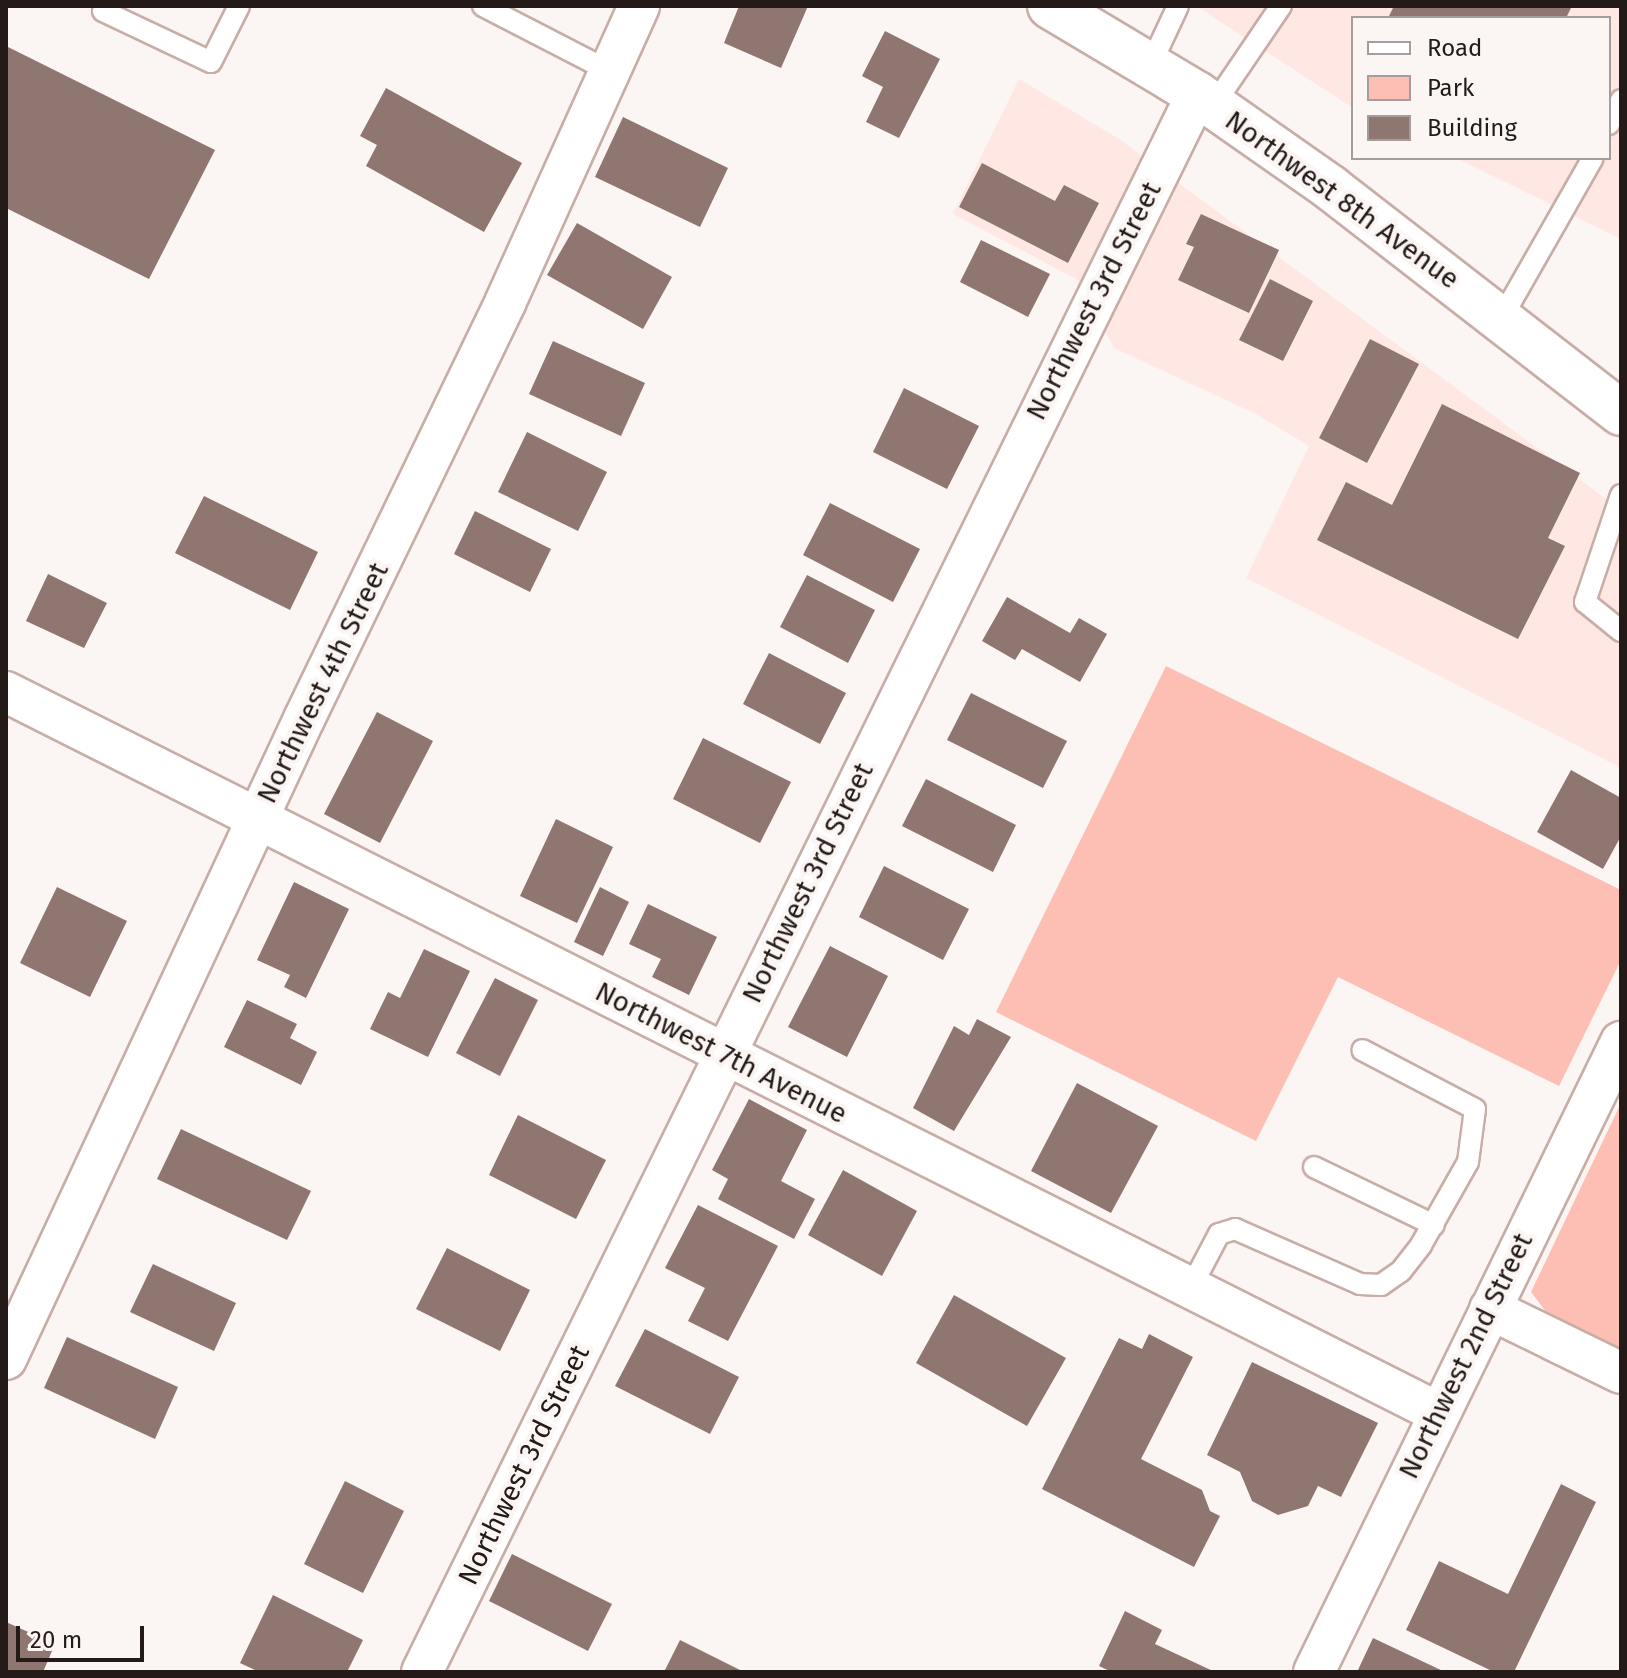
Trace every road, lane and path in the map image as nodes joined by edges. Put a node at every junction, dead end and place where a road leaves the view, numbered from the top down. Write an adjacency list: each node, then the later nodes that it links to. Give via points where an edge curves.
1 (239, 6): 7 (lane, via 211,62)
2 (483, 6): 9 (lane)
3 (639, 6): 9 (street, Northwest 4th Street)
4 (1050, 6): 8 (main road, Northwest 8th Avenue)
5 (1178, 6): 8 (lane)
6 (1281, 6): 10 (lane)
7 (103, 11)
8 (1150, 66): 10 (main road, Northwest 8th Avenue)
9 (609, 71): 19 (street, Northwest 4th Street, via 434,455)
10 (1205, 100): 14 (main road, Northwest 8th Avenue, via 1331,188); 22 (street, Northwest 3rd Street)
11 (1621, 100): 12 (lane)
12 (1611, 120)
13 (1592, 160): 14 (lane)
14 (1501, 319): 15 (main road, Northwest 8th Avenue)
15 (1621, 413)
16 (1621, 495): 17 (lane, via 1585,602)
17 (1621, 631)
18 (6, 692): 19 (street, Northwest 7th Avenue)
19 (258, 817): 22 (street, Northwest 7th Avenue); 26 (street, Northwest 4th Street)
20 (1621, 1042): 27 (street, Northwest 2nd Street)
21 (1362, 1050): 24 (lane, via 1475,1109 1468,1162)
22 (725, 1055): 25 (street, Northwest 7th Avenue); 31 (street, Northwest 3rd Street)
23 (1314, 1167): 24 (lane)
24 (1434, 1225): 25 (lane, via 1401,1271 1381,1285 1360,1284 1235,1229 1219,1234)
25 (1190, 1289): 30 (street, Northwest 7th Avenue)
26 (20, 1292): 28 (street, Northwest 4th Street)
27 (1490, 1309): 29 (street); 30 (street, Northwest 2nd Street)
28 (6, 1359)
29 (1621, 1373)
30 (1437, 1412): 32 (street, Northwest 2nd Street)
31 (422, 1672)
32 (1314, 1672)

